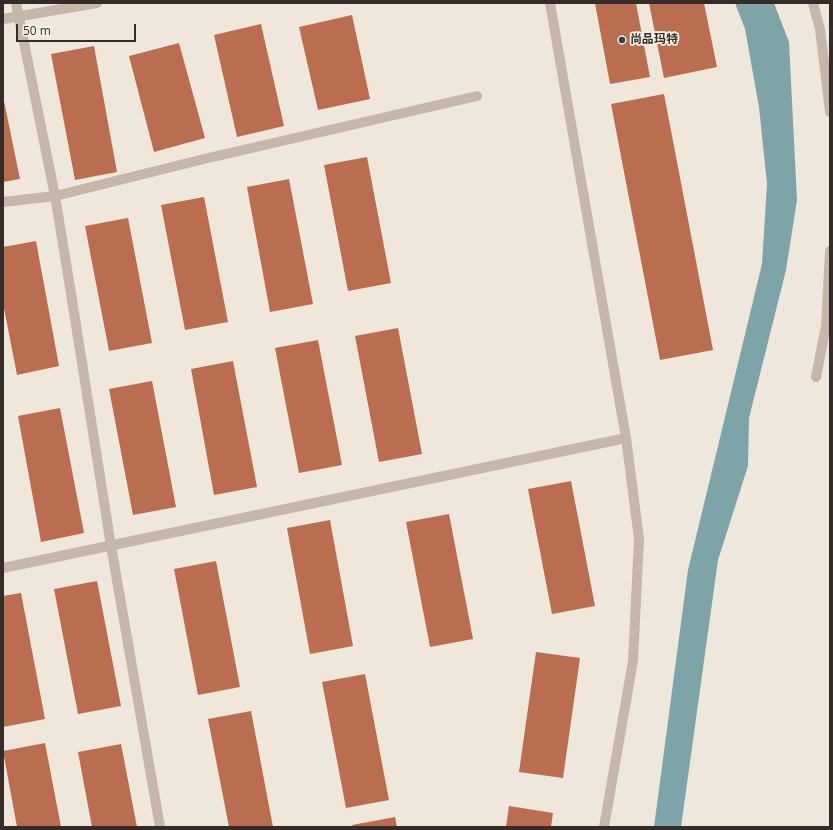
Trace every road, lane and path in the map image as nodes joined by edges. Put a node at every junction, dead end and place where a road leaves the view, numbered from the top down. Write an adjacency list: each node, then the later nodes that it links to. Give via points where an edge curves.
1 (16, 3): 5 (street)
2 (97, 3): 5 (street)
3 (550, 3): 13 (street)
4 (813, 3): 8 (street, via 820,29)
5 (18, 16): 6 (street); 9 (street)
6 (3, 19)
7 (477, 96): 9 (street)
8 (830, 112)
9 (55, 196): 10 (street); 14 (street)
10 (3, 202)
11 (830, 251): 12 (street, via 826,326)
12 (816, 378)
13 (626, 438): 14 (street); 17 (street, via 639,539 633,660)
14 (111, 546): 15 (street); 16 (street)
15 (3, 568)
16 (160, 827)
17 (604, 827)

